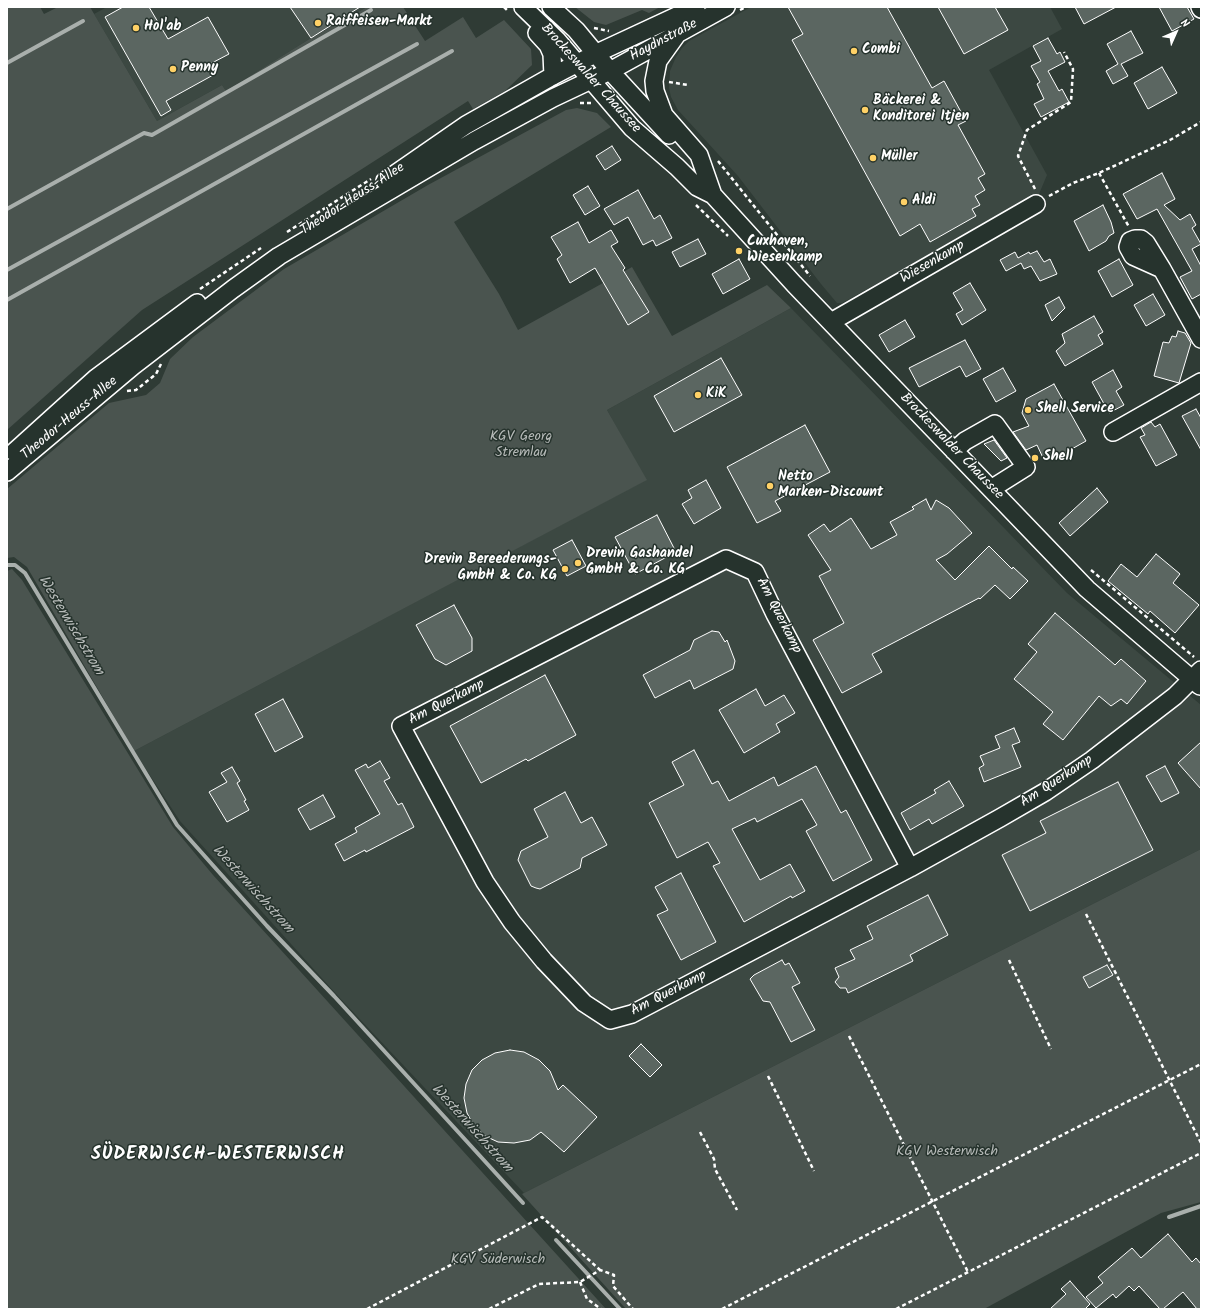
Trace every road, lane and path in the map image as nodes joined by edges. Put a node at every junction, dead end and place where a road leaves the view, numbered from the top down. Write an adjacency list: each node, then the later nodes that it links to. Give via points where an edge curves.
1 (515, 7): 12 (street, via 548,45 552,54)
2 (523, 7): 10 (street, Brockeswalder Chaussee)
3 (551, 7): 10 (street, Brockeswalder Chaussee, via 576,30)
4 (696, 7): 10 (street, Haydnstraße)
5 (726, 7): 8 (street, Haydnstraße)
6 (590, 27): 7 (path)
7 (611, 31)
8 (678, 33): 11 (street, Haydnstraße); 19 (street, via 658,61 655,91 664,115 699,155)
9 (1064, 52): 22 (path, via 1073,69 1071,102 1027,130 1018,156)
10 (587, 58): 11 (street, Brockeswalder Chaussee); 12 (street, Theodor-Heuss-Allee)
11 (600, 75): 19 (street, Brockeswalder Chaussee); 21 (street, Brockeswalder Chaussee, via 632,128 697,187); 28 (street, Theodor-Heuss-Allee, via 474,141 280,256)
12 (553, 76): 28 (street, Theodor-Heuss-Allee, via 466,125 396,174 262,258 168,323)
13 (664, 82): 14 (path)
14 (688, 85)
15 (579, 103): 16 (path)
16 (594, 103)
17 (1201, 122): 20 (path, via 1170,140)
18 (716, 159): 25 (path)
19 (705, 173): 21 (street, Brockeswalder Chaussee)
20 (1099, 173): 22 (path); 23 (path)
21 (713, 195): 26 (street, Brockeswalder Chaussee, via 751,239)
22 (1040, 198): 26 (street, Wiesenkamp)
23 (1130, 228)
24 (1162, 269): 27 (street)
25 (812, 279)
26 (831, 322): 33 (street, Brockeswalder Chaussee)
27 (1201, 339)
28 (129, 361): 34 (street, Theodor-Heuss-Allee, via 56,414); 35 (street, Theodor-Heuss-Allee)
29 (156, 374): 31 (path)
30 (1201, 382): 32 (street)
31 (136, 390)
32 (1113, 432)
33 (954, 451): 36 (street, Brockeswalder Chaussee); 36 (street, via 965,441 994,424 1026,467)
34 (7, 459)
35 (7, 472)
36 (991, 489): 38 (street, Brockeswalder Chaussee, via 1087,589)
37 (1087, 566): 38 (path)
38 (1197, 673): 39 (street, Am Querkamp, via 1175,696 1139,725 1069,776)
39 (910, 868): 39 (street, Am Querkamp, via 632,1014 610,1020 584,1003 512,922 485,882 401,726 726,559 755,572)
40 (1086, 914): 46 (path)
41 (1009, 960): 43 (path)
42 (849, 1036): 51 (path)
43 (1051, 1049)
44 (1201, 1064): 46 (path)
45 (768, 1076): 50 (path)
46 (1169, 1080): 48 (path); 51 (path)
47 (700, 1132): 52 (path, via 714,1159 715,1169)
48 (1201, 1143)
49 (1201, 1153): 54 (path)
50 (814, 1171)
51 (932, 1201): 54 (path); 60 (path)
52 (737, 1210)
53 (600, 1270): 55 (path); 56 (path, via 542,1217); 59 (path, via 614,1275 613,1286)
54 (968, 1272): 61 (path)
55 (580, 1282): 57 (path, via 539,1284); 58 (path, via 588,1299)
56 (367, 1309)
57 (490, 1309)
58 (602, 1309)
59 (633, 1309)
60 (722, 1309)
61 (896, 1309)

